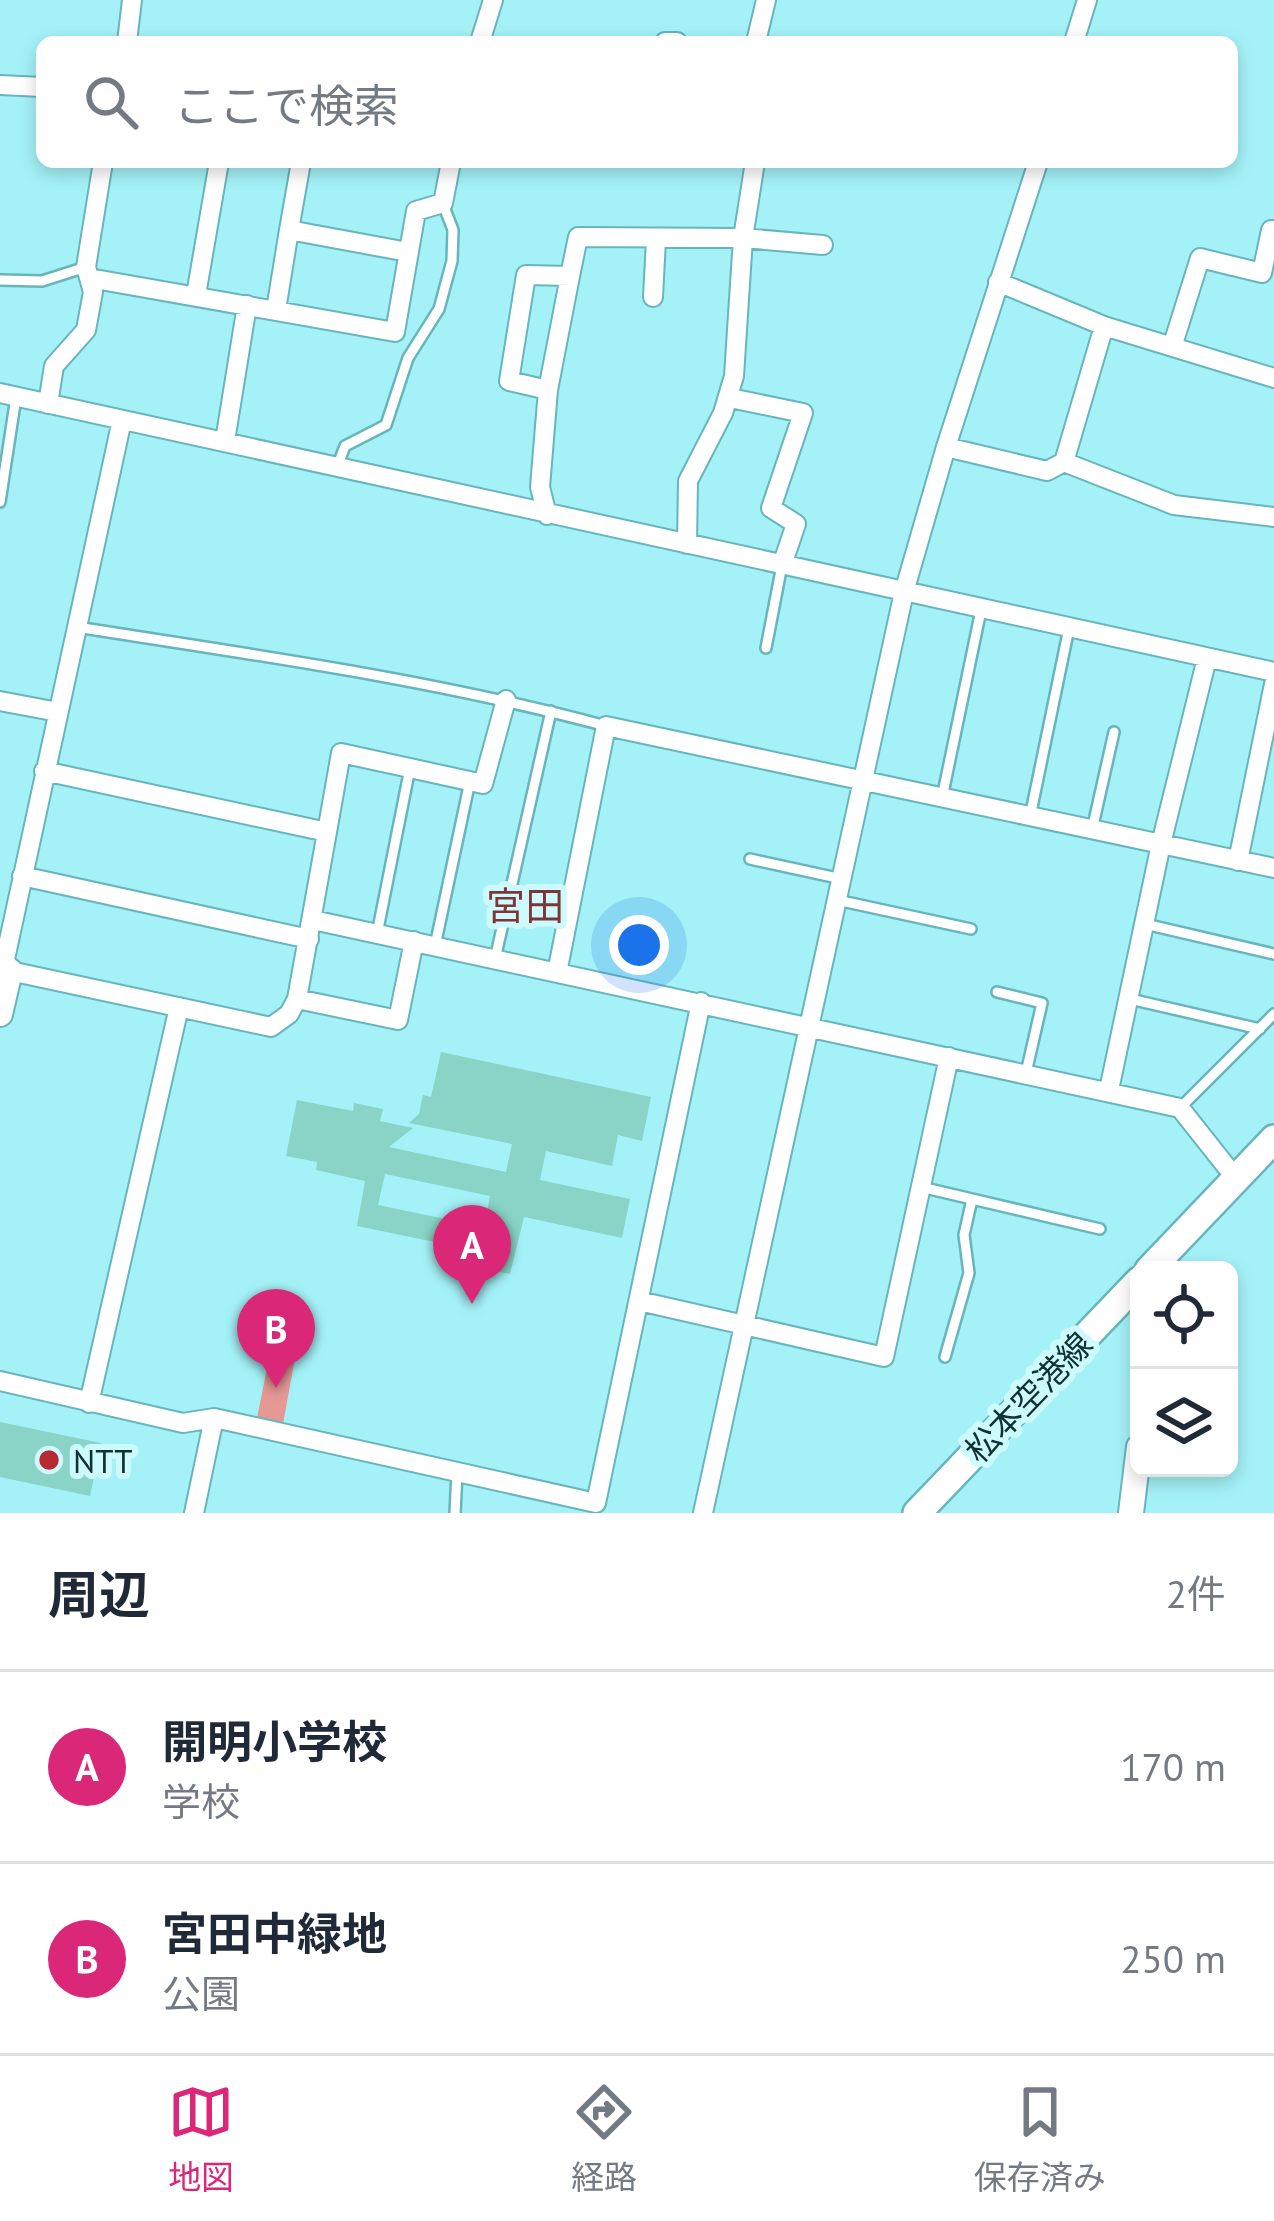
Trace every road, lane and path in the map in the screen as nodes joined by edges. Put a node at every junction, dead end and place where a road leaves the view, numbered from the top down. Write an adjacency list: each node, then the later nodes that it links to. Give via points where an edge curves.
1 (132, 0): 5 (street)
2 (494, 0): 6 (street)
3 (766, 0): 7 (street)
4 (1087, 0): 8 (street)
5 (129, 36)
6 (482, 36)
7 (757, 36)
8 (1076, 36)
9 (0, 85): 10 (street)
10 (36, 87)
11 (103, 168): 24 (street)
12 (218, 168): 28 (street)
13 (300, 168): 18 (street)
14 (450, 168): 17 (street)
15 (754, 168): 20 (street)
16 (1036, 168): 27 (street)
17 (443, 203): 23 (street, via 416,211); 43 (lane, via 454,248 439,309 408,358 386,425 345,446)
18 (290, 230): 23 (street); 31 (street)
19 (1274, 230): 33 (street, via 1262,272 1200,258)
20 (743, 238): 21 (street); 22 (street); 37 (street)
21 (656, 240): 25 (street, via 578,237); 29 (street)
22 (823, 245)
23 (408, 252): 31 (street, via 395,332)
24 (87, 273): 26 (lane); 28 (street); 38 (street, via 86,330 54,366)
25 (570, 276): 35 (street); 35 (street, via 526,275 509,381)
26 (0, 280)
27 (998, 282): 32 (street); 41 (street)
28 (196, 295): 30 (street)
29 (653, 297)
30 (247, 305): 31 (street); 40 (street)
31 (276, 310)
32 (1104, 326): 33 (street); 42 (street)
33 (1173, 344): 34 (street)
34 (1274, 378)
35 (548, 390): 45 (street, via 540,487)
36 (8, 395): 38 (street); 44 (lane)
37 (730, 398): 47 (street, via 688,481); 48 (street, via 803,413 771,508 796,524)
38 (48, 404): 39 (street)
39 (122, 420): 40 (street); 52 (street)
40 (225, 441): 43 (street)
41 (946, 447): 42 (street, via 1047,471); 49 (street)
42 (1064, 462): 46 (street, via 1174,506)
43 (337, 467): 45 (street)
44 (0, 502)
45 (547, 515): 47 (street)
46 (1274, 518)
47 (687, 544): 48 (street)
48 (782, 565): 49 (street); 53 (lane)
49 (904, 592): 50 (street); 66 (street)
50 (982, 607): 51 (street); 67 (lane)
51 (1070, 626): 54 (street); 68 (lane)
52 (76, 627): 57 (lane, via 307,660); 60 (street)
53 (766, 649)
54 (1207, 658): 55 (street); 71 (street)
55 (1274, 672)
56 (1274, 684): 73 (street)
57 (506, 700): 59 (lane); 65 (street, via 483,784)
58 (0, 701): 60 (street)
59 (551, 711): 61 (lane); 85 (lane)
60 (58, 712): 64 (street)
61 (606, 727): 66 (street); 87 (street)
62 (1114, 732): 69 (lane)
63 (410, 768): 65 (street); 70 (street, via 341,753); 81 (lane)
64 (44, 772): 70 (street); 75 (street)
65 (470, 781): 83 (lane)
66 (862, 782): 67 (street); 76 (street)
67 (942, 799): 68 (street)
68 (1030, 817): 69 (street)
69 (1092, 830): 71 (street)
70 (327, 832): 80 (street)
71 (1161, 844): 73 (street); 78 (street)
72 (751, 859): 76 (lane)
73 (1238, 861): 74 (street)
74 (1274, 868)
75 (22, 876): 80 (street); 86 (street, via 5,959)
76 (842, 879): 77 (street)
77 (837, 900): 79 (lane); 95 (street)
78 (1144, 924): 84 (lane); 89 (street)
79 (970, 929)
80 (311, 930): 81 (street); 90 (street)
81 (377, 934): 82 (street)
82 (414, 941): 83 (street); 90 (street, via 398,1020)
83 (435, 946): 85 (street)
84 (1274, 954)
85 (495, 959): 87 (street)
86 (10, 971): 92 (street); 93 (street)
87 (557, 973): 91 (street)
88 (997, 992): 98 (lane, via 1042,1003)
89 (1128, 998): 96 (lane); 99 (street)
90 (297, 999): 92 (street, via 271,1028)
91 (701, 1002): 95 (street); 108 (street)
92 (179, 1007): 112 (street)
93 (0, 1014)
94 (1274, 1014): 96 (lane)
95 (808, 1024): 97 (street); 109 (street)
96 (1260, 1029): 100 (lane)
97 (949, 1058): 98 (street); 103 (street)
98 (1026, 1073): 99 (street)
99 (1109, 1090): 100 (street)
100 (1180, 1108): 102 (street)
101 (1274, 1139): 102 (main road)
102 (1237, 1180): 106 (main road)
103 (921, 1187): 104 (lane); 109 (street, via 884,1357)
104 (972, 1199): 105 (lane); 110 (lane, via 964,1235 969,1273)
105 (1100, 1229)
106 (1158, 1261)
107 (1130, 1290): 120 (main road, 松本空港線)
108 (639, 1301): 109 (street); 116 (street)
109 (746, 1326): 119 (street)
110 (945, 1357)
111 (0, 1381): 112 (street)
112 (89, 1402): 113 (street, via 183,1423)
113 (214, 1418): 114 (street); 117 (street)
114 (457, 1473): 116 (street); 118 (lane)
115 (1135, 1477): 121 (street)
116 (595, 1508)
117 (194, 1513)
118 (455, 1513)
119 (704, 1513)
120 (917, 1513)
121 (1131, 1513)

